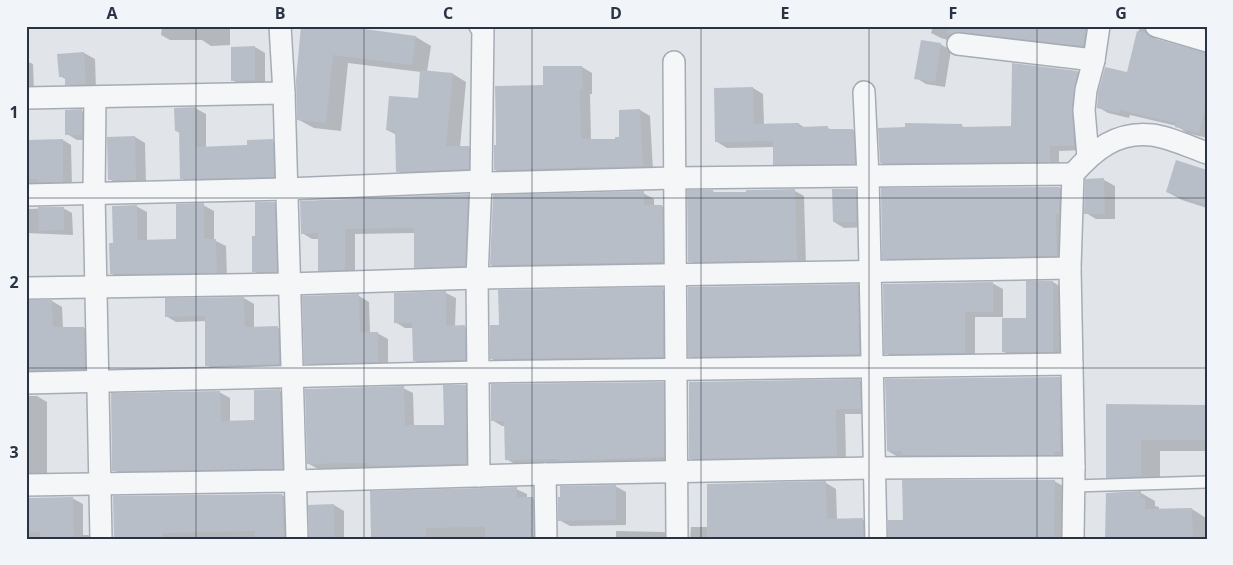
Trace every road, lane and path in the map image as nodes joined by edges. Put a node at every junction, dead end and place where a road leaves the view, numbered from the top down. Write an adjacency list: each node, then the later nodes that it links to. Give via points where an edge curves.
1 (280, 26): 10 (street)
2 (480, 26): 18 (street, via 483,27)
3 (1099, 26): 7 (street)
4 (1156, 26): 5 (street)
5 (1207, 41)
6 (958, 44): 7 (street)
7 (1094, 60): 14 (street, via 1084,110)
8 (674, 62): 17 (street)
9 (864, 92): 16 (street)
10 (284, 93): 11 (street); 19 (street)
11 (95, 97): 12 (street); 20 (street)
12 (26, 98)
13 (1207, 153): 14 (street, via 1153,135 1133,135 1115,140)
14 (1088, 157): 15 (street)
15 (1073, 174): 16 (street); 22 (street)
16 (868, 176): 17 (street); 23 (street)
17 (674, 178): 18 (street); 24 (street)
18 (481, 181): 19 (street); 25 (street)
19 (287, 189): 20 (street); 26 (street)
20 (94, 194): 21 (street); 27 (street)
21 (26, 195)
22 (1070, 268): 23 (street); 29 (street)
23 (870, 271): 24 (street); 30 (street)
24 (675, 274): 25 (street); 31 (street)
25 (478, 278): 26 (street); 32 (street)
26 (289, 284): 27 (street); 33 (street)
27 (96, 287): 28 (street); 34 (street)
28 (26, 288)
29 (1072, 364): 30 (street); 40 (street)
30 (872, 366): 31 (street); 36 (street)
31 (675, 368): 32 (street); 37 (street)
32 (478, 372): 33 (street); 39 (street)
33 (292, 378): 34 (street); 41 (street)
34 (98, 382): 35 (street); 43 (street)
35 (26, 383)
36 (874, 468): 37 (street); 40 (street); 49 (street)
37 (676, 472): 38 (street); 48 (street)
38 (545, 474): 39 (street); 47 (street)
39 (479, 476): 41 (street)
40 (1074, 476): 42 (lane); 50 (street)
41 (295, 481): 43 (street); 46 (street)
42 (1207, 482)
43 (100, 484): 44 (street); 45 (street)
44 (26, 485)
45 (102, 539)
46 (297, 539)
47 (546, 539)
48 (677, 539)
49 (876, 539)
50 (1073, 539)

